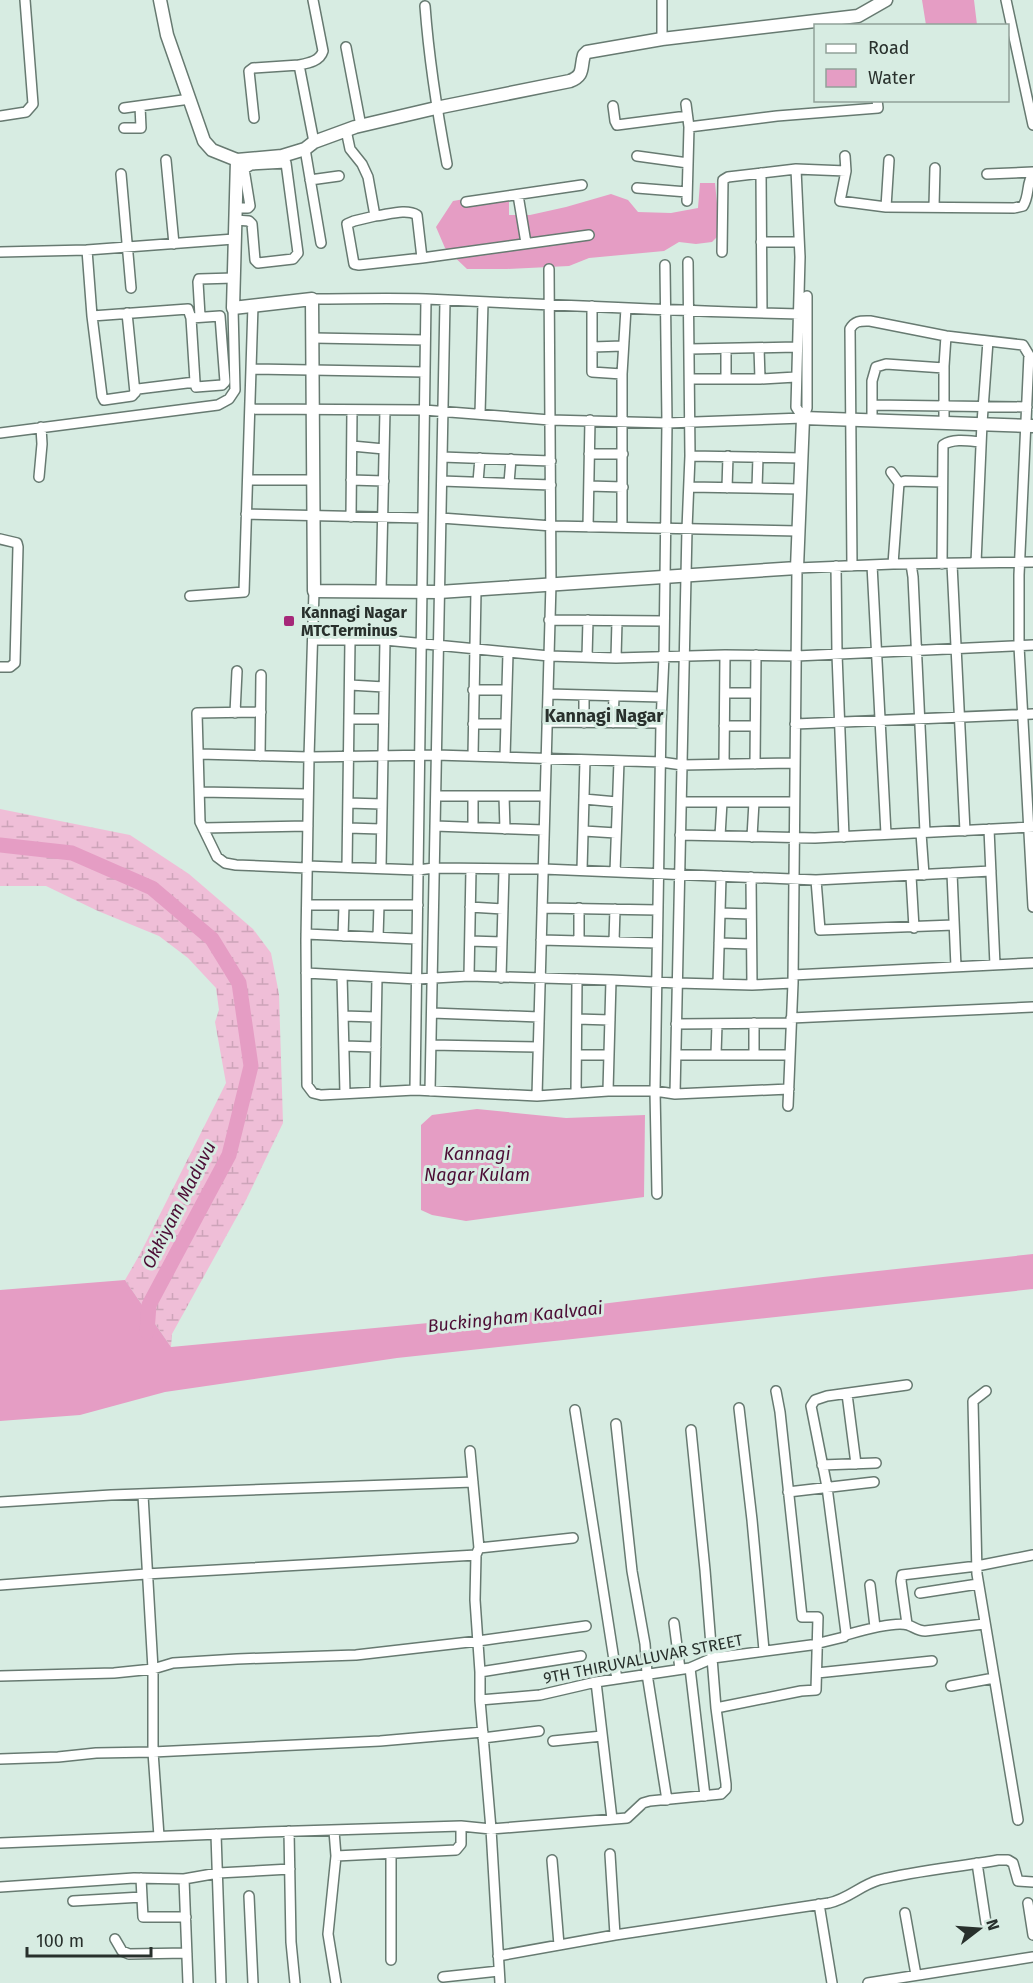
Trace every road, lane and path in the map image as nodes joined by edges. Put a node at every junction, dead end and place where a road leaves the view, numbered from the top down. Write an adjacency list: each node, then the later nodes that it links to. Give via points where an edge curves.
1 (25, 0): 21 (street, via 33,104 26,112)
2 (160, 0): 14 (street, via 167,35)
3 (313, 0): 13 (street, via 322,56)
4 (662, 0): 11 (street)
5 (886, 0): 8 (street)
6 (1006, 0): 24 (street)
7 (425, 6): 20 (street)
8 (859, 21): 9 (street)
9 (826, 24)
10 (814, 25): 11 (street)
11 (662, 39): 20 (street, via 587,52 581,74 570,81)
12 (346, 47): 25 (street)
13 (299, 65): 23 (street, via 249,70); 29 (street)
14 (190, 99): 17 (street); 33 (street, via 204,141 212,150)
15 (877, 102): 26 (street, via 878,108)
16 (686, 104): 22 (street)
17 (140, 106): 19 (street); 27 (street, via 141,128)
18 (613, 106): 22 (street, via 617,125)
19 (124, 108)
20 (436, 108): 25 (street); 36 (street)
21 (0, 116)
22 (687, 116): 26 (street)
23 (254, 118)
24 (1033, 125)
25 (361, 126): 28 (street)
26 (689, 127): 35 (street)
27 (124, 128)
28 (346, 130): 29 (street); 54 (street, via 350,149 368,177)
29 (309, 146): 33 (street, via 282,156); 45 (street)
30 (637, 156): 35 (street)
31 (845, 156): 39 (street)
32 (166, 160): 60 (street)
33 (237, 160): 53 (street)
34 (888, 160): 52 (street)
35 (688, 163): 47 (street, via 687,196)
36 (447, 164)
37 (935, 168): 51 (street)
38 (796, 169): 39 (street); 40 (street); 59 (street)
39 (846, 171): 52 (street, via 840,201)
40 (761, 173): 58 (street); 66 (street, via 723,180)
41 (1033, 173): 43 (street); 51 (street, via 1023,206)
42 (121, 174): 63 (street)
43 (987, 174)
44 (339, 176): 45 (street)
45 (310, 180): 61 (street)
46 (582, 185): 48 (street)
47 (637, 188)
48 (518, 195): 49 (street); 62 (street)
49 (466, 202)
50 (250, 206): 53 (street); 55 (street); 55 (street, via 244,169 286,163 297,256 258,263)
51 (934, 206): 52 (street)
52 (886, 207)
53 (235, 214): 55 (street); 57 (street)
54 (375, 216): 67 (street, via 408,212 417,215); 67 (street, via 347,224 354,264)
55 (252, 224)
56 (590, 235): 62 (street)
57 (234, 239): 60 (street); 71 (street)
58 (761, 242): 59 (street); 86 (street)
59 (799, 242): 87 (street)
60 (174, 243): 63 (street)
61 (321, 243)
62 (526, 243): 67 (street)
63 (127, 247): 64 (street); 72 (street)
64 (87, 250): 65 (street); 88 (street)
65 (0, 252)
66 (722, 252)
67 (422, 258)
68 (688, 262): 84 (street)
69 (665, 265): 83 (street)
70 (549, 269): 78 (street)
71 (234, 278): 81 (street); 89 (street, via 199,279)
72 (131, 288)
73 (807, 296): 123 (street, via 807,408)
74 (312, 299): 75 (street); 79 (street); 91 (street)
75 (426, 299): 76 (street); 92 (street)
76 (445, 301): 77 (street); 121 (street)
77 (483, 302): 78 (street); 122 (street)
78 (549, 304): 80 (street); 125 (street)
79 (254, 305): 81 (street); 101 (street)
80 (592, 306): 82 (street); 95 (street)
81 (232, 308): 114 (street, via 235,390 218,405)
82 (626, 308): 83 (street); 94 (street)
83 (666, 311): 84 (street); 130 (street)
84 (689, 312): 86 (street); 98 (street)
85 (127, 313): 88 (street); 89 (street, via 188,309); 110 (street)
86 (762, 313): 87 (street)
87 (799, 314): 96 (street)
88 (92, 316): 110 (street, via 104,400)
89 (195, 317): 109 (street); 109 (street, via 220,316 225,382)
90 (946, 336): 93 (street); 100 (street); 124 (street, via 870,321 853,323)
91 (313, 338): 92 (street); 102 (street)
92 (425, 340): 103 (street)
93 (988, 341): 113 (street); 115 (street, via 1026,348)
94 (623, 346): 95 (street); 104 (street)
95 (592, 347): 104 (street, via 592,372)
96 (797, 347): 97 (street); 105 (street)
97 (759, 348): 99 (street); 108 (street)
98 (690, 349): 99 (street); 107 (street)
99 (726, 349): 106 (street)
100 (944, 368): 111 (street, via 886,364 876,367); 112 (street)
101 (252, 369): 102 (street); 116 (street)
102 (313, 370): 103 (street); 117 (street)
103 (425, 372): 120 (street)
104 (622, 374): 128 (street)
105 (796, 377): 108 (street); 123 (street, via 796,406)
106 (726, 378): 107 (street); 108 (street)
107 (690, 379): 129 (street)
108 (760, 379)
109 (195, 385): 110 (street, via 138,388); 114 (street)
110 (135, 393)
111 (872, 405): 112 (street); 127 (street)
112 (944, 405): 113 (street); 131 (street)
113 (983, 406): 115 (street); 132 (street)
114 (197, 407): 134 (street)
115 (1027, 407): 133 (street)
116 (251, 409): 117 (street); 151 (street)
117 (314, 410): 118 (street); 152 (street)
118 (352, 410): 119 (street); 137 (street)
119 (385, 410): 120 (street); 138 (street)
120 (424, 410): 121 (street); 171 (street)
121 (443, 411): 122 (street); 143 (street)
122 (480, 414): 125 (street)
123 (803, 418): 124 (street); 129 (street); 146 (street)
124 (850, 419): 127 (street); 189 (street)
125 (550, 420): 126 (street); 148 (street)
126 (590, 420): 128 (street); 139 (street)
127 (872, 420): 131 (street)
128 (623, 422): 130 (street); 140 (street)
129 (690, 422): 130 (street); 141 (street)
130 (667, 423): 176 (street)
131 (944, 423): 132 (street)
132 (982, 423): 133 (street); 136 (street)
133 (1030, 426): 182 (street)
134 (41, 427): 135 (street); 150 (street)
135 (0, 433)
136 (981, 442): 159 (street, via 943,445); 181 (street)
137 (352, 446): 138 (street); 153 (street)
138 (384, 449): 154 (street)
139 (589, 454): 140 (street); 161 (street)
140 (623, 454): 162 (street)
141 (690, 456): 142 (street); 163 (street)
142 (728, 456): 144 (street); 164 (street)
143 (442, 457): 145 (street); 155 (street)
144 (758, 457): 146 (street); 165 (street)
145 (480, 458): 147 (street); 156 (street)
146 (801, 458): 166 (street)
147 (511, 459): 148 (street); 157 (street)
148 (551, 461): 160 (street)
149 (891, 472): 158 (street)
150 (39, 477)
151 (248, 480): 152 (street); 167 (street)
152 (314, 480): 168 (street)
153 (351, 480): 154 (street); 169 (street)
154 (384, 481): 170 (street)
155 (442, 481): 156 (street); 172 (street)
156 (478, 482): 157 (street)
157 (509, 483): 160 (street)
158 (899, 483): 159 (street); 183 (street)
159 (942, 483): 185 (street)
160 (551, 485): 173 (street)
161 (589, 486): 162 (street); 174 (street)
162 (622, 487): 175 (street)
163 (689, 487): 164 (street); 177 (street)
164 (727, 488): 165 (street)
165 (757, 488): 166 (street)
166 (800, 489): 178 (street)
167 (246, 514): 168 (street); 199 (street, via 244,592)
168 (314, 515): 169 (street); 195 (street)
169 (351, 517): 170 (street)
170 (383, 517): 171 (street); 196 (street)
171 (423, 518): 197 (street)
172 (441, 518): 173 (street); 198 (street)
173 (552, 526): 174 (street); 193 (street)
174 (588, 526): 175 (street)
175 (622, 527): 176 (street)
176 (665, 528): 177 (street); 192 (street)
177 (687, 529): 178 (street); 191 (street)
178 (798, 531): 190 (street)
179 (0, 539): 225 (street, via 15,541 18,547 15,663)
180 (1033, 562): 182 (street)
181 (976, 563): 182 (street); 186 (street)
182 (1020, 563): 210 (street)
183 (893, 564): 184 (street); 187 (street)
184 (911, 564): 185 (street); 213 (street)
185 (942, 564): 186 (street)
186 (952, 564): 211 (street)
187 (872, 565): 189 (street); 215 (street)
188 (836, 566): 189 (street); 190 (street); 216 (street)
189 (852, 566)
190 (797, 568): 191 (street); 222 (street)
191 (686, 576): 192 (street); 221 (street)
192 (664, 577): 193 (street); 203 (street)
193 (551, 583): 194 (street); 200 (street)
194 (476, 590): 198 (street); 212 (street)
195 (314, 591): 196 (street); 204 (street)
196 (381, 592): 197 (street)
197 (421, 592): 198 (street); 207 (street)
198 (439, 592): 209 (street)
199 (190, 596)
200 (549, 620): 201 (street); 219 (street)
201 (588, 620): 202 (street); 223 (street)
202 (617, 621): 203 (street); 224 (street)
203 (664, 621): 220 (street)
204 (314, 640): 205 (street); 263 (street)
205 (350, 640): 206 (street); 228 (street)
206 (385, 640): 207 (street); 229 (street)
207 (421, 644): 209 (street); 261 (street)
208 (1033, 645): 210 (street)
209 (438, 646): 212 (street); 258 (street)
210 (1019, 646): 211 (street); 240 (street)
211 (956, 649): 213 (street); 242 (street)
212 (474, 650): 214 (street); 230 (street)
213 (916, 651): 215 (street); 243 (street)
214 (508, 652): 219 (street); 231 (street)
215 (878, 652): 216 (street); 246 (street)
216 (837, 654): 222 (street); 248 (street)
217 (725, 655): 218 (street); 221 (street); 232 (street)
218 (756, 655): 222 (street); 233 (street)
219 (549, 656): 223 (street); 234 (street)
220 (664, 656): 221 (street); 224 (street); 237 (street)
221 (684, 656): 273 (street)
222 (796, 656): 252 (street)
223 (587, 657): 224 (street)
224 (616, 658)
225 (0, 667)
226 (237, 671): 239 (street)
227 (261, 675): 238 (street)
228 (350, 685): 229 (street); 244 (street)
229 (384, 687): 245 (street)
230 (473, 690): 231 (street); 253 (street)
231 (507, 690): 254 (street)
232 (725, 693): 233 (street); 255 (street)
233 (755, 693): 256 (street)
234 (548, 694): 235 (street); 247 (street)
235 (584, 695): 236 (street); 249 (street)
236 (614, 696): 237 (street); 250 (street)
237 (662, 697): 251 (street)
238 (261, 712): 239 (street); 259 (street)
239 (235, 713): 257 (street, via 197,713)
240 (1023, 714): 241 (street); 242 (street); 291 (street)
241 (1033, 714)
242 (959, 717): 243 (street); 299 (street)
243 (920, 718): 246 (street); 301 (street)
244 (349, 719): 245 (street); 264 (street)
245 (383, 719): 260 (street)
246 (881, 720): 248 (street); 302 (street)
247 (547, 722): 249 (street); 266 (street)
248 (840, 722): 252 (street); 306 (street)
249 (584, 723): 250 (street)
250 (613, 723): 251 (street)
251 (661, 723): 269 (street)
252 (795, 723): 272 (street)
253 (473, 724): 254 (street); 262 (street)
254 (506, 724): 265 (street)
255 (724, 726): 256 (street); 270 (street)
256 (755, 726): 271 (street)
257 (199, 754): 259 (street); 274 (street)
258 (436, 755): 261 (street); 262 (street); 276 (street)
259 (260, 756): 263 (street)
260 (382, 756): 261 (street); 264 (street); 287 (street)
261 (420, 756): 314 (street)
262 (473, 756): 265 (street)
263 (309, 757): 264 (street); 275 (street)
264 (349, 757): 286 (street)
265 (505, 757): 266 (street)
266 (546, 759): 267 (street); 279 (street)
267 (585, 760): 268 (street); 280 (street)
268 (619, 761): 269 (street); 281 (street)
269 (661, 762): 273 (street); 319 (street)
270 (724, 764): 271 (street); 273 (street)
271 (755, 764): 272 (street)
272 (794, 764): 285 (street)
273 (682, 765): 282 (street)
274 (200, 792): 275 (street); 292 (street)
275 (308, 794): 288 (street)
276 (436, 796): 277 (street); 289 (street)
277 (473, 796): 278 (street); 290 (street)
278 (504, 796): 279 (street); 295 (street)
279 (545, 796): 297 (street)
280 (584, 799): 281 (street); 298 (street)
281 (617, 802): 300 (street)
282 (682, 802): 283 (street); 303 (street)
283 (722, 802): 284 (street); 304 (street)
284 (754, 802): 285 (street); 305 (street)
285 (794, 802): 307 (street)
286 (348, 803): 287 (street); 293 (street)
287 (382, 804): 294 (street)
288 (308, 826): 292 (street); 308 (street)
289 (435, 826): 290 (street); 311 (street)
290 (473, 827): 295 (street)
291 (1031, 827): 296 (street); 333 (street)
292 (203, 828): 308 (street, via 217,857 225,863)
293 (348, 828): 294 (street); 309 (street)
294 (381, 829): 310 (street)
295 (505, 829): 297 (street)
296 (989, 829): 299 (street); 317 (street)
297 (544, 830): 313 (street)
298 (584, 831): 300 (street); 316 (street)
299 (965, 831): 301 (street)
300 (616, 833): 318 (street)
301 (923, 833): 302 (street); 322 (street)
302 (886, 834): 306 (street)
303 (680, 835): 304 (street); 321 (street)
304 (720, 836): 305 (street)
305 (752, 837): 307 (street)
306 (844, 837): 307 (street)
307 (794, 838): 326 (street)
308 (307, 867): 309 (street); 328 (street)
309 (347, 867): 310 (street)
310 (381, 868): 314 (street)
311 (434, 868): 312 (street); 314 (street); 362 (street)
312 (471, 869): 315 (street); 332 (street)
313 (543, 869): 315 (street); 316 (street); 334 (street)
314 (418, 870): 331 (street)
315 (504, 870): 336 (street)
316 (582, 870): 318 (street)
317 (991, 871): 320 (street); 356 (street)
318 (615, 872): 319 (street)
319 (659, 873): 321 (street); 338 (street)
320 (952, 873): 322 (street); 341 (street)
321 (680, 874): 323 (street); 370 (street)
322 (924, 875): 324 (street)
323 (721, 876): 325 (street); 339 (street)
324 (911, 876): 327 (street); 342 (street)
325 (751, 877): 326 (street); 340 (street)
326 (794, 879): 327 (street); 367 (street)
327 (816, 880): 342 (street, via 820,930)
328 (307, 905): 329 (street); 343 (street)
329 (344, 905): 330 (street); 344 (street)
330 (379, 905): 331 (street); 345 (street)
331 (418, 905): 346 (street)
332 (470, 907): 336 (street); 347 (street)
333 (1033, 907)
334 (542, 908): 335 (street); 348 (street)
335 (579, 908): 337 (street); 349 (street)
336 (503, 909): 351 (street)
337 (615, 909): 338 (street); 350 (street)
338 (658, 910): 352 (street)
339 (720, 913): 340 (street); 353 (street)
340 (751, 914): 354 (street)
341 (954, 925): 342 (street); 357 (street)
342 (914, 928)
343 (306, 934): 344 (street); 358 (street)
344 (343, 936): 345 (street)
345 (378, 937): 346 (street)
346 (417, 939): 365 (street)
347 (470, 940): 351 (street); 360 (street)
348 (541, 940): 349 (street); 364 (street)
349 (579, 941): 350 (street)
350 (614, 941): 352 (street)
351 (502, 942): 363 (street)
352 (657, 943): 369 (street)
353 (719, 943): 354 (street); 371 (street)
354 (751, 944): 372 (street)
355 (1033, 963): 356 (street)
356 (995, 965): 357 (street)
357 (956, 967): 367 (street)
358 (306, 973): 359 (street); 399 (street, via 307,1085 313,1093 321,1095)
359 (342, 975): 361 (street); 375 (street)
360 (469, 976): 362 (street); 363 (street)
361 (377, 977): 365 (street); 376 (street)
362 (433, 978): 365 (street); 374 (street)
363 (501, 978): 364 (street)
364 (540, 978): 366 (street); 377 (street)
365 (417, 979): 395 (street)
366 (578, 979): 368 (street); 378 (street)
367 (793, 979): 372 (street); 380 (street)
368 (611, 980): 369 (street); 379 (street)
369 (657, 982): 370 (street); 398 (street)
370 (677, 983): 371 (street); 382 (street)
371 (718, 984): 372 (street)
372 (752, 985)
373 (1033, 1006): 380 (street)
374 (432, 1013): 377 (street); 384 (street)
375 (343, 1016): 376 (street); 385 (street)
376 (376, 1017): 386 (street)
377 (539, 1017): 387 (street)
378 (577, 1019): 379 (street); 389 (street)
379 (610, 1020): 390 (street)
380 (791, 1021): 381 (street); 393 (street)
381 (754, 1023): 383 (street); 392 (street)
382 (676, 1024): 383 (street); 391 (street)
383 (717, 1024): 388 (street)
384 (431, 1045): 387 (street); 396 (street)
385 (344, 1046): 386 (street); 399 (street)
386 (376, 1047): 400 (street)
387 (538, 1047): 403 (street)
388 (716, 1054): 391 (street); 392 (street)
389 (577, 1055): 390 (street); 401 (street)
390 (609, 1055): 397 (street)
391 (676, 1055): 402 (street)
392 (754, 1055): 393 (street)
393 (790, 1055): 394 (street)
394 (789, 1089): 402 (street); 404 (street)
395 (415, 1090): 396 (street); 400 (street)
396 (430, 1091): 403 (street)
397 (608, 1091): 398 (street); 401 (street)
398 (655, 1091): 402 (street); 405 (street)
399 (345, 1092): 400 (street)
400 (375, 1092)
401 (576, 1094): 403 (street)
402 (675, 1094)
403 (537, 1096)
404 (788, 1106)
405 (657, 1194)
406 (907, 1385): 409 (street)
407 (776, 1391): 421 (street)
408 (986, 1391): 427 (street, via 973,1401)
409 (847, 1394): 416 (street); 417 (street, via 815,1400 811,1406)
410 (739, 1408): 441 (street)
411 (575, 1410): 452 (street)
412 (616, 1424): 449 (street)
413 (691, 1430): 443 (street)
414 (470, 1451): 418 (street)
415 (876, 1463): 416 (street)
416 (856, 1464): 417 (street)
417 (822, 1465): 420 (street)
418 (473, 1482): 422 (street); 425 (street)
419 (874, 1482): 420 (street)
420 (827, 1487): 421 (street); 438 (street)
421 (788, 1492): 440 (street, via 802,1617 818,1617)
422 (143, 1494): 423 (street); 428 (street)
423 (0, 1503)
424 (573, 1538): 425 (street)
425 (478, 1552): 428 (street); 439 (street)
426 (1033, 1556): 427 (street)
427 (976, 1566): 429 (street); 434 (street, via 902,1575)
428 (146, 1574): 430 (street); 446 (street)
429 (978, 1584): 432 (street); 435 (street)
430 (0, 1585)
431 (870, 1585): 437 (street)
432 (920, 1593)
433 (674, 1623): 445 (street)
434 (907, 1624): 435 (street, 9TH THIRUVALLUVAR STREET, via 920,1631); 437 (street, 9TH THIRUVALLUVAR STREET)
435 (984, 1624): 451 (street)
436 (586, 1626): 439 (street)
437 (875, 1627): 438 (street, 9TH THIRUVALLUVAR STREET)
438 (846, 1635): 440 (street, 9TH THIRUVALLUVAR STREET)
439 (478, 1641): 446 (street, via 356,1655 173,1663); 447 (street)
440 (814, 1644): 441 (street, 9TH THIRUVALLUVAR STREET); 448 (street)
441 (764, 1650): 443 (street, 9TH THIRUVALLUVAR STREET)
442 (581, 1656): 447 (street)
443 (713, 1659): 445 (street, 9TH THIRUVALLUVAR STREET); 456 (street)
444 (932, 1661): 448 (street)
445 (685, 1668): 449 (street, 9TH THIRUVALLUVAR STREET); 463 (street)
446 (153, 1669): 450 (street); 461 (street)
447 (480, 1672): 455 (street)
448 (817, 1673): 456 (street, via 816,1690)
449 (647, 1674): 452 (street, 9TH THIRUVALLUVAR STREET); 464 (street)
450 (0, 1676)
451 (994, 1678): 454 (street); 466 (street)
452 (616, 1679): 453 (street, 9TH THIRUVALLUVAR STREET)
453 (596, 1682): 455 (street, 9TH THIRUVALLUVAR STREET, via 540,1695); 459 (street)
454 (951, 1686)
455 (480, 1700): 458 (street)
456 (716, 1708): 463 (street, via 726,1789 721,1794)
457 (539, 1731): 458 (street)
458 (483, 1735): 461 (street); 468 (street)
459 (602, 1736): 460 (street); 465 (street)
460 (553, 1741)
461 (153, 1752): 462 (street); 472 (street)
462 (0, 1759)
463 (705, 1796): 464 (street)
464 (667, 1800): 465 (street, via 643,1803 627,1818)
465 (612, 1820): 468 (street)
466 (1018, 1820)
467 (461, 1826): 468 (street); 470 (street); 474 (street, via 461,1844 456,1850)
468 (490, 1829): 498 (street)
469 (290, 1831): 470 (street); 471 (street); 479 (street)
470 (334, 1831): 476 (street)
471 (216, 1834): 472 (street); 480 (street)
472 (159, 1836): 473 (street)
473 (0, 1843)
474 (391, 1854): 476 (street); 500 (street)
475 (610, 1854): 493 (street)
476 (336, 1857): 508 (street, via 328,1934)
477 (552, 1860): 496 (street)
478 (977, 1863): 483 (street, via 1011,1861 1018,1881); 489 (street, via 880,1880 843,1899); 492 (street)
479 (290, 1869): 480 (street); 507 (street)
480 (218, 1874): 482 (street); 505 (street)
481 (141, 1878): 482 (street); 484 (street); 486 (street)
482 (184, 1879): 491 (street)
483 (1033, 1882)
484 (0, 1887)
485 (249, 1896): 506 (street)
486 (142, 1897): 487 (street); 491 (street, via 145,1918)
487 (73, 1901)
488 (1028, 1903): 494 (street)
489 (819, 1904): 493 (street); 510 (street)
490 (905, 1913): 502 (street)
491 (186, 1917): 497 (street)
492 (986, 1923)
493 (615, 1935): 496 (street)
494 (1033, 1935)
495 (115, 1940): 497 (street, via 129,1954)
496 (558, 1945): 498 (street)
497 (187, 1953): 504 (street)
498 (498, 1956): 501 (street)
499 (1033, 1957): 502 (street)
500 (391, 1960)
501 (499, 1971): 503 (street); 509 (street)
502 (916, 1975): 511 (street)
503 (443, 1977)
504 (188, 1983)
505 (221, 1983)
506 (253, 1983)
507 (295, 1983)
508 (336, 1983)
509 (500, 1983)
510 (832, 1983)
511 (868, 1983)

